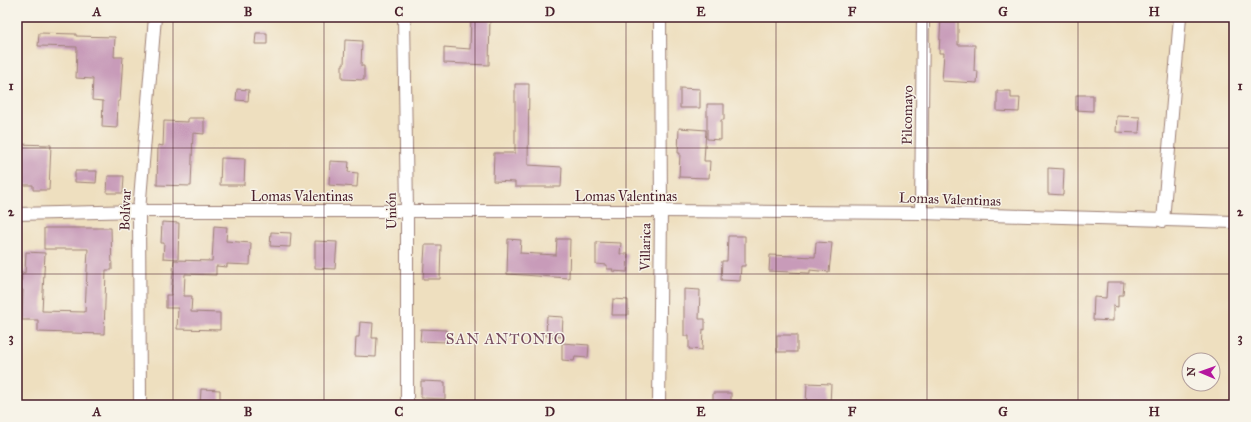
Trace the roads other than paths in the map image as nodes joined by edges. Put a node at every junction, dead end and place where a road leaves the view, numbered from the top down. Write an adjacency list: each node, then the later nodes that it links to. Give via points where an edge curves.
1 (155, 17): 6 (street, Bolívar)
2 (404, 17): 7 (street, Unión)
3 (660, 17): 8 (street, Villarica)
4 (923, 17): 9 (street, Pilcomayo)
5 (1180, 17): 11 (street)
6 (139, 211): 7 (street, Lomas Valentinas); 10 (street, Lomas Valentinas); 13 (street, Bolívar)
7 (407, 211): 8 (street, Lomas Valentinas); 14 (street, Unión)
8 (661, 211): 9 (street, Lomas Valentinas); 15 (street, Villarica)
9 (921, 213): 11 (street, Lomas Valentinas)
10 (17, 214)
11 (1163, 221): 12 (street, Lomas Valentinas)
12 (1234, 222)
13 (140, 405)
14 (408, 405)
15 (659, 405)

